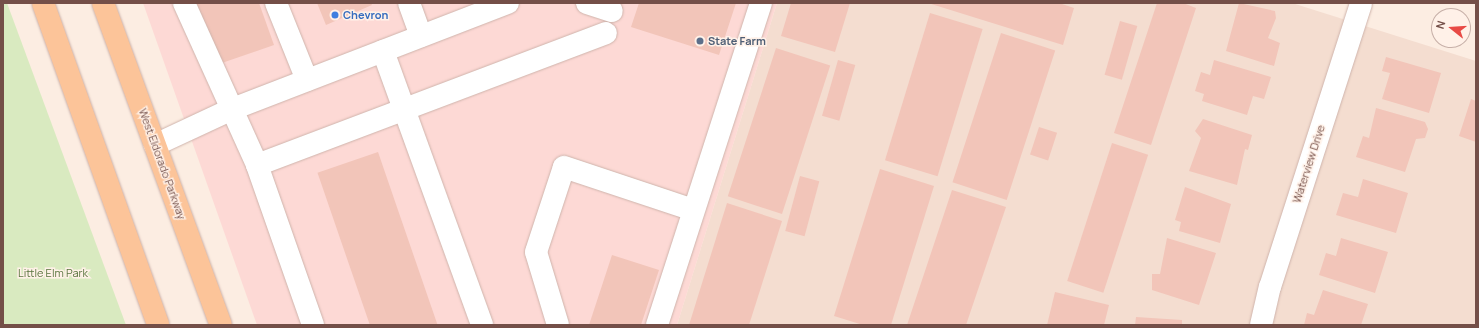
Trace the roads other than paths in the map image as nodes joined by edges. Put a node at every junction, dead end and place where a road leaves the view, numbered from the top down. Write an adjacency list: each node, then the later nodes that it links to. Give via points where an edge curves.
1 (43, 3): 20 (main road)
2 (103, 3): 17 (main road, West Eldorado Parkway)
3 (184, 3): 16 (street)
4 (276, 3): 14 (street)
5 (409, 3): 12 (street)
6 (508, 3): 12 (street)
7 (587, 3): 10 (street)
8 (761, 3): 19 (street)
9 (1360, 3): 26 (street, Waterview Drive, via 1270,287)
10 (612, 11)
11 (606, 33): 15 (street)
12 (421, 36): 13 (street)
13 (383, 51): 14 (street); 15 (street)
14 (307, 80): 16 (street)
15 (406, 108): 18 (street); 23 (street)
16 (230, 110): 17 (street); 18 (street)
17 (155, 145): 21 (main road, West Eldorado Parkway)
18 (257, 165): 22 (street)
19 (693, 210): 24 (street, via 564,167 536,252); 25 (street)
20 (158, 325)
21 (221, 325)
22 (313, 325)
23 (482, 325)
24 (558, 325)
25 (657, 325)
26 (1261, 325)

